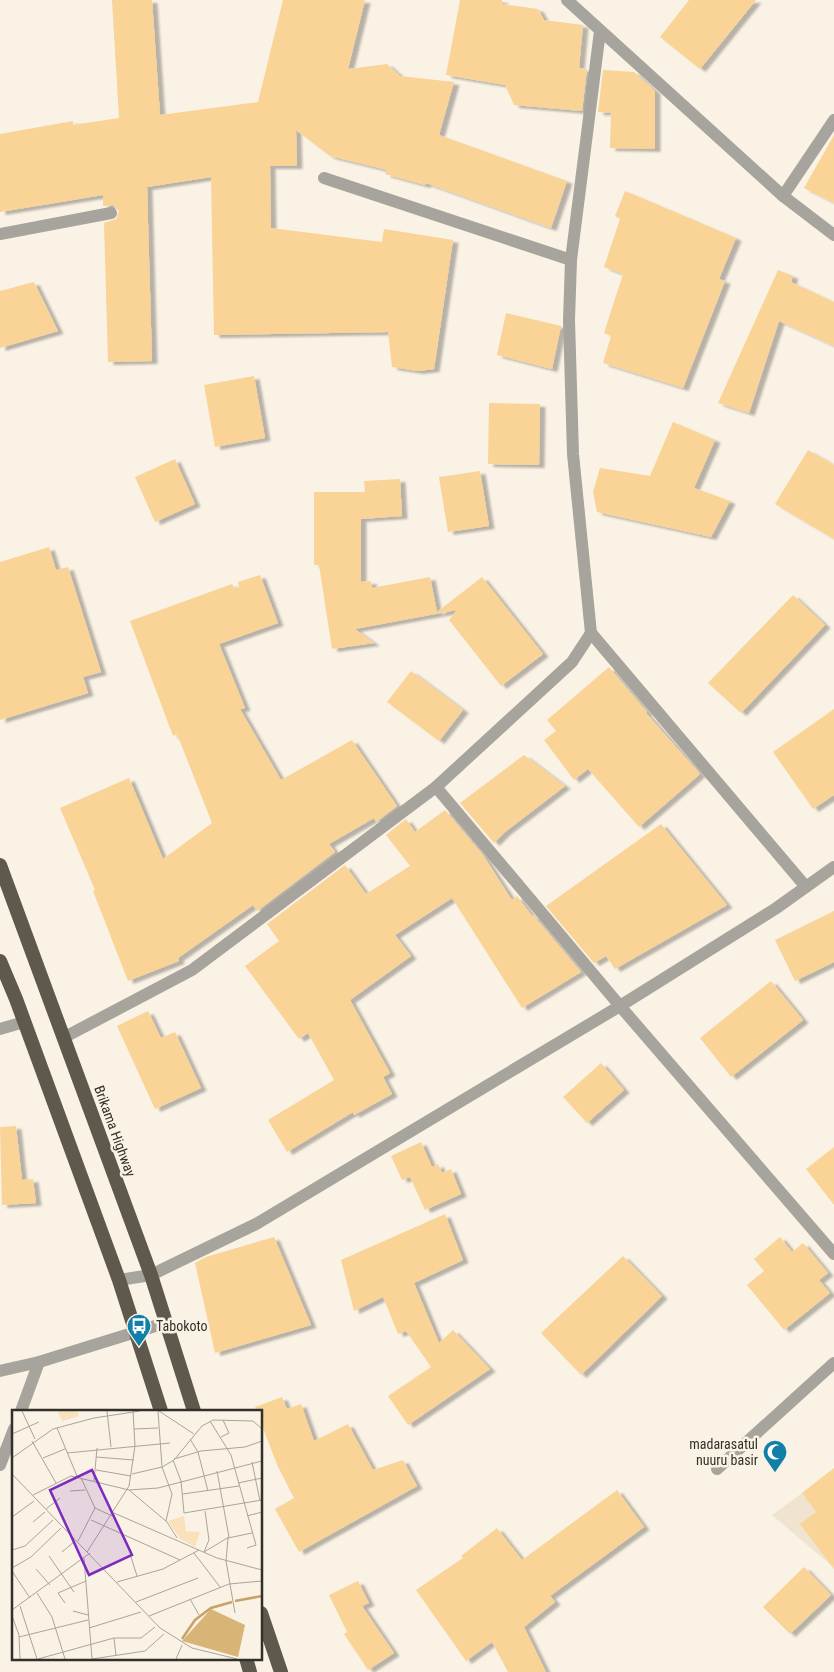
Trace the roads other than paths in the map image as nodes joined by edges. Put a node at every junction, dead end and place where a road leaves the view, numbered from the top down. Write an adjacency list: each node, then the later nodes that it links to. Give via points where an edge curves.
1 (567, 0): 2 (street)
2 (600, 31): 5 (street); 9 (street)
3 (834, 120): 5 (street)
4 (324, 178): 9 (street)
5 (783, 196): 8 (street)
6 (111, 213): 7 (street)
7 (0, 234)
8 (834, 235)
9 (571, 260): 10 (street, via 569,320 573,454)
10 (591, 633): 11 (street, via 572,662); 14 (street)
11 (436, 787): 16 (street); 19 (street, via 192,970)
12 (0, 865): 19 (highway, Brikama Highway)
13 (834, 868): 14 (street)
14 (806, 887): 16 (street)
15 (0, 961): 17 (highway)
16 (620, 1006): 20 (street); 21 (street, via 256,1224)
17 (24, 1022): 18 (street); 22 (highway)
18 (0, 1029)
19 (63, 1038): 21 (highway, Brikama Highway)
20 (834, 1254)
21 (151, 1275): 22 (street); 23 (highway, Brikama Highway)
22 (119, 1280): 24 (highway)
23 (165, 1323): 24 (street); 30 (highway, Brikama Highway)
24 (134, 1332): 25 (street); 29 (highway)
25 (39, 1362): 27 (street); 28 (street)
26 (834, 1363): 33 (street)
27 (0, 1371)
28 (21, 1410)
29 (161, 1410)
30 (194, 1410)
31 (12, 1434): 32 (street)
32 (0, 1465)
33 (718, 1469)
34 (262, 1616): 35 (highway)
35 (281, 1672)

